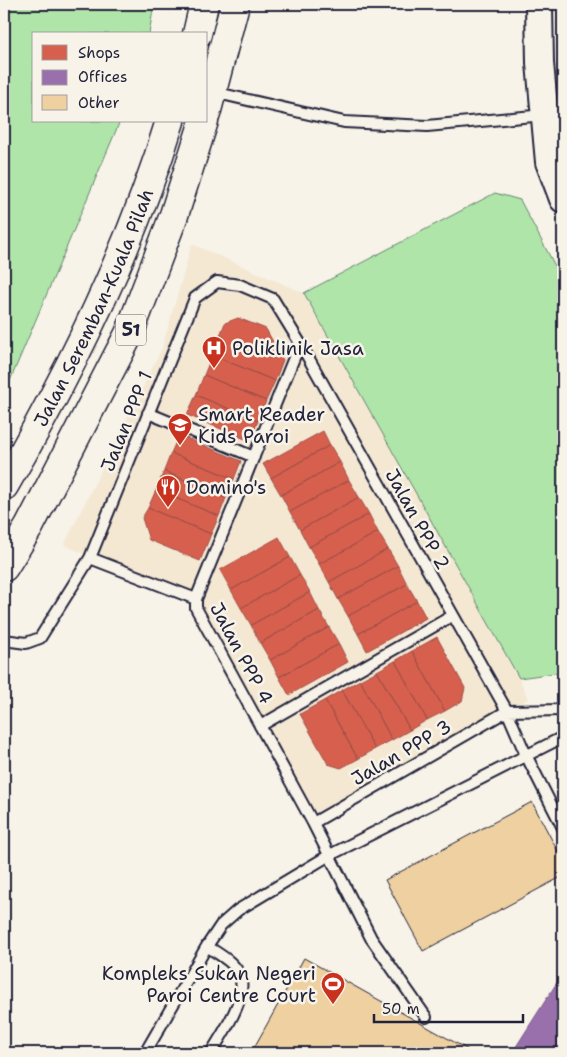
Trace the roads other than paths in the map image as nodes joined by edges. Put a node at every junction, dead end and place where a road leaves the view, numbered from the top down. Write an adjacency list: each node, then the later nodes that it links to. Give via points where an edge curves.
1 (204, 4): 5 (highway)
2 (235, 4): 6 (highway)
3 (241, 4): 6 (highway)
4 (539, 4): 7 (street)
5 (198, 32)
6 (213, 92): 7 (lane, via 344,122 427,126)
7 (545, 115): 10 (street, via 549,162)
8 (170, 122): 15 (highway, Jalan Seremban-Kuala Pilah / 51, via 123,253 50,406)
9 (204, 122): 17 (highway, Jalan Seremban-Kuala Pilah / 51, via 174,215 129,334 29,527)
10 (563, 199)
11 (195, 298): 12 (lane, Jalan PPP 2, via 217,282 240,285 273,299); 13 (lane, Jalan PPP 1)
12 (300, 343): 14 (lane); 19 (lane, Jalan PPP 2)
13 (148, 413): 14 (lane); 16 (lane, Jalan PPP 1)
14 (254, 456): 18 (lane)
15 (4, 486)
16 (90, 558): 18 (lane, Jalan PPP 4); 20 (lane, Jalan PPP 1, via 40,638 26,644)
17 (4, 567)
18 (196, 599): 23 (lane, Jalan PPP 4, via 196,608)
19 (452, 616): 22 (lane, Jalan PPP 2); 23 (lane)
20 (4, 640)
21 (563, 710): 22 (lane)
22 (507, 711): 25 (lane, Jalan PPP 2); 26 (lane, Jalan PPP 3)
23 (260, 726): 26 (lane, Jalan PPP 4)
24 (563, 737): 25 (lane)
25 (526, 755): 27 (lane, Jalan PPP 2); 28 (lane)
26 (313, 823): 28 (lane, Jalan PPP 4)
27 (563, 828)
28 (328, 856): 29 (lane, via 238,910 221,925); 30 (lane, Jalan PPP 4, via 371,938)
29 (207, 946): 31 (lane); 32 (lane, via 232,964 240,975 241,991 239,1003)
30 (426, 1017)
31 (145, 1053)
32 (211, 1053)

